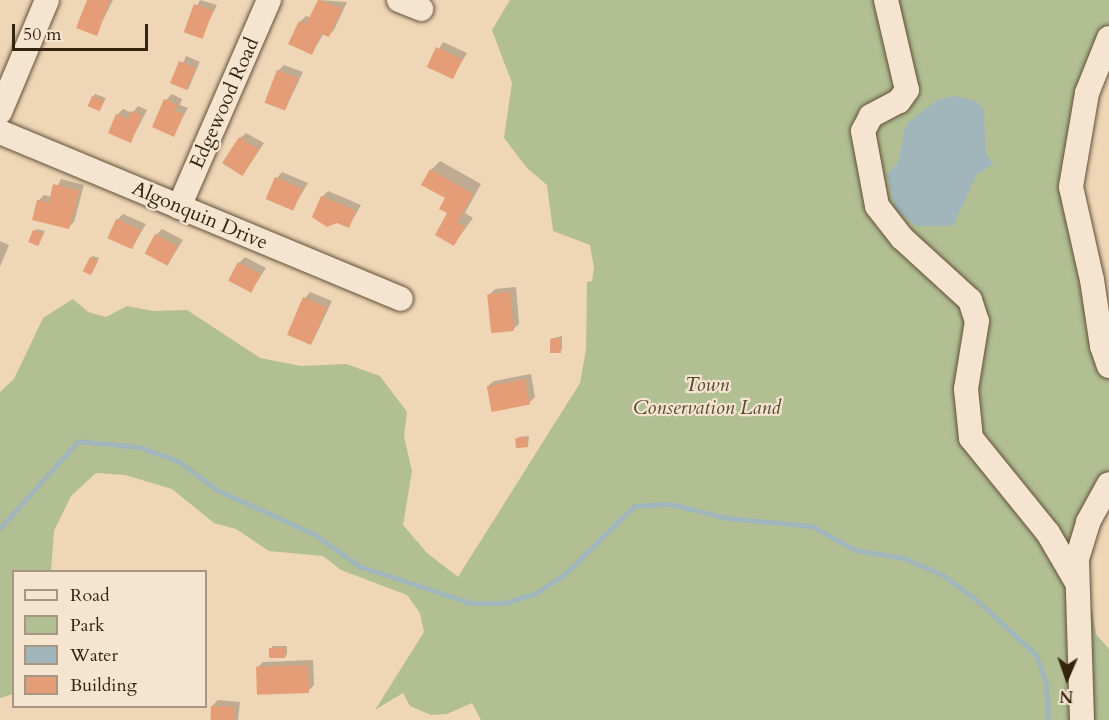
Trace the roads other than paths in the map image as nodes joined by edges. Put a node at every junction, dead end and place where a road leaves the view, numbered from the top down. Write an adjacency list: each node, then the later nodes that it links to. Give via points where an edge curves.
1 (47, 0): 5 (street)
2 (269, 0): 7 (street, Edgewood Road)
3 (886, 0): 11 (street, via 907,90 899,101 867,120 863,130 879,212 970,300 977,321 966,389 971,438 1048,533)
4 (1109, 38): 9 (street, via 1087,93 1071,187 1092,280 1101,346)
5 (0, 112)
6 (0, 132): 7 (street, Algonquin Drive)
7 (179, 207): 8 (street, Algonquin Drive)
8 (401, 299)
9 (1109, 366)
10 (1109, 484): 11 (street, via 1088,522)
11 (1076, 581): 12 (street)
12 (1082, 720)

